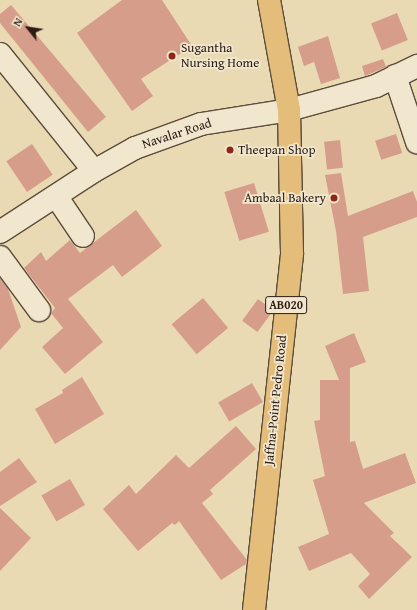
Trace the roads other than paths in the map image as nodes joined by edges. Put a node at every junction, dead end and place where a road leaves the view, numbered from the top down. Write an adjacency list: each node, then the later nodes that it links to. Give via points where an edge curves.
1 (269, 0): 5 (main road, Jaffna-Point Pedro Road / AB020)
2 (0, 54): 7 (street)
3 (417, 66): 4 (street, Navalar Road)
4 (395, 76): 5 (street, Navalar Road, via 376,86); 6 (street)
5 (289, 110): 7 (street, Navalar Road, via 201,124 135,148); 13 (main road, Jaffna-Point Pedro Road / AB020, via 292,253)
6 (417, 142)
7 (94, 171): 8 (street, Navalar Road)
8 (56, 196): 9 (street, Navalar Road); 10 (street)
9 (0, 232)
10 (83, 236)
11 (0, 257): 12 (street)
12 (39, 310)
13 (254, 610)

